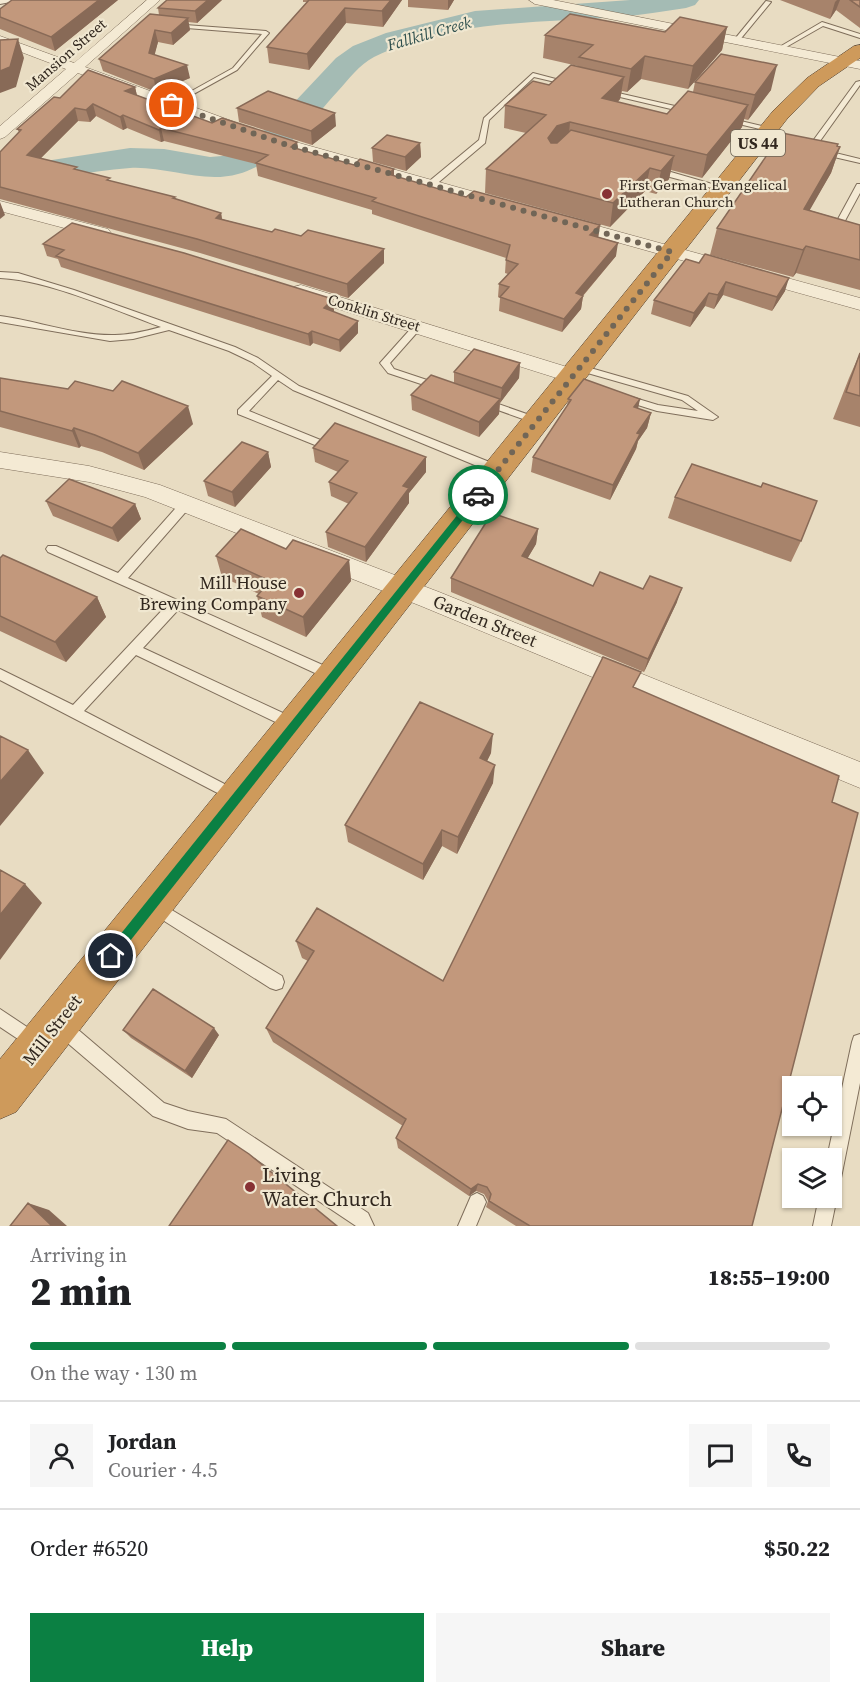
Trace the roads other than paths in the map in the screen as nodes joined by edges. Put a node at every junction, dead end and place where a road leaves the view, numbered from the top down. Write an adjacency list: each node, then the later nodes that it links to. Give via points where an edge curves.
1 (18, 0): 4 (lane)
2 (154, 0): 13 (street, Mansion Street, via 136,21)
3 (536, 0): 9 (street)
4 (0, 2)
5 (768, 2): 9 (lane)
6 (162, 24): 17 (lane, via 266,33 235,69)
7 (860, 36): 10 (lane, via 822,24)
8 (0, 40): 13 (street)
9 (736, 41): 10 (street)
10 (779, 49): 12 (street)
11 (860, 50): 12 (highway, Mill Street / US 44)
12 (851, 63): 20 (highway, Mill Street / US 44, via 801,93)
13 (76, 68): 21 (street, Mansion Street); 24 (street, via 262,137)
14 (860, 83): 22 (lane, via 811,149)
15 (577, 86): 24 (lane, via 533,75 486,119 482,141)
16 (599, 91): 18 (lane)
17 (190, 94)
18 (698, 113)
19 (719, 118): 20 (lane)
20 (768, 129): 26 (highway, Mill Street / US 44)
21 (0, 134)
22 (860, 161)
23 (649, 168): 26 (lane)
24 (430, 185): 28 (street)
25 (860, 186): 31 (lane, via 836,230 838,237)
26 (722, 188): 32 (highway, Mill Street / US 44)
27 (0, 206): 30 (street)
28 (513, 208)
29 (546, 217): 32 (street)
30 (118, 238)
31 (860, 246)
32 (672, 252): 35 (street); 40 (highway, Mill Street / US 44)
33 (0, 275): 37 (lane, via 18,276)
34 (282, 285): 38 (street, Conklin Street)
35 (860, 304)
36 (0, 319): 37 (lane, via 113,338)
37 (171, 326): 39 (lane, via 255,360)
38 (418, 326): 40 (street, Conklin Street); 41 (lane, via 385,363 391,371)
39 (276, 376): 45 (lane, via 242,412); 47 (lane, via 296,388)
40 (575, 377): 42 (lane, via 685,398 712,417 657,408); 44 (highway, Mill Street / US 44)
41 (445, 389)
42 (617, 396)
43 (477, 400): 44 (lane)
44 (537, 421): 47 (highway, Mill Street / US 44)
45 (319, 443)
46 (0, 460): 48 (street, Garden Street, via 89,474)
47 (498, 470): 51 (highway, Mill Street / US 44)
48 (186, 504): 50 (lane); 51 (street, Garden Street)
49 (52, 549): 50 (lane)
50 (120, 579): 52 (lane)
51 (403, 588): 55 (highway, Mill Street / US 44); 58 (street, Garden Street)
52 (176, 604): 53 (lane); 55 (lane)
53 (134, 649): 56 (lane); 57 (lane)
54 (0, 674): 56 (lane)
55 (334, 676): 57 (highway, Mill Street / US 44)
56 (74, 713): 59 (lane)
57 (294, 725): 59 (highway, Mill Street / US 44)
58 (860, 775)
59 (237, 797): 60 (highway, Mill Street / US 44)
60 (151, 904): 61 (lane); 63 (highway, Mill Street / US 44)
61 (276, 982)
62 (0, 1017): 63 (lane)
63 (49, 1035): 65 (highway, Mill Street / US 44); 69 (lane, via 159,1110 220,1125 362,1219)
64 (860, 1042): 66 (lane)
65 (0, 1096)
66 (838, 1148)
67 (477, 1202): 70 (lane)
68 (826, 1208): 71 (lane)
69 (365, 1226)
70 (467, 1226)
71 (822, 1226)

